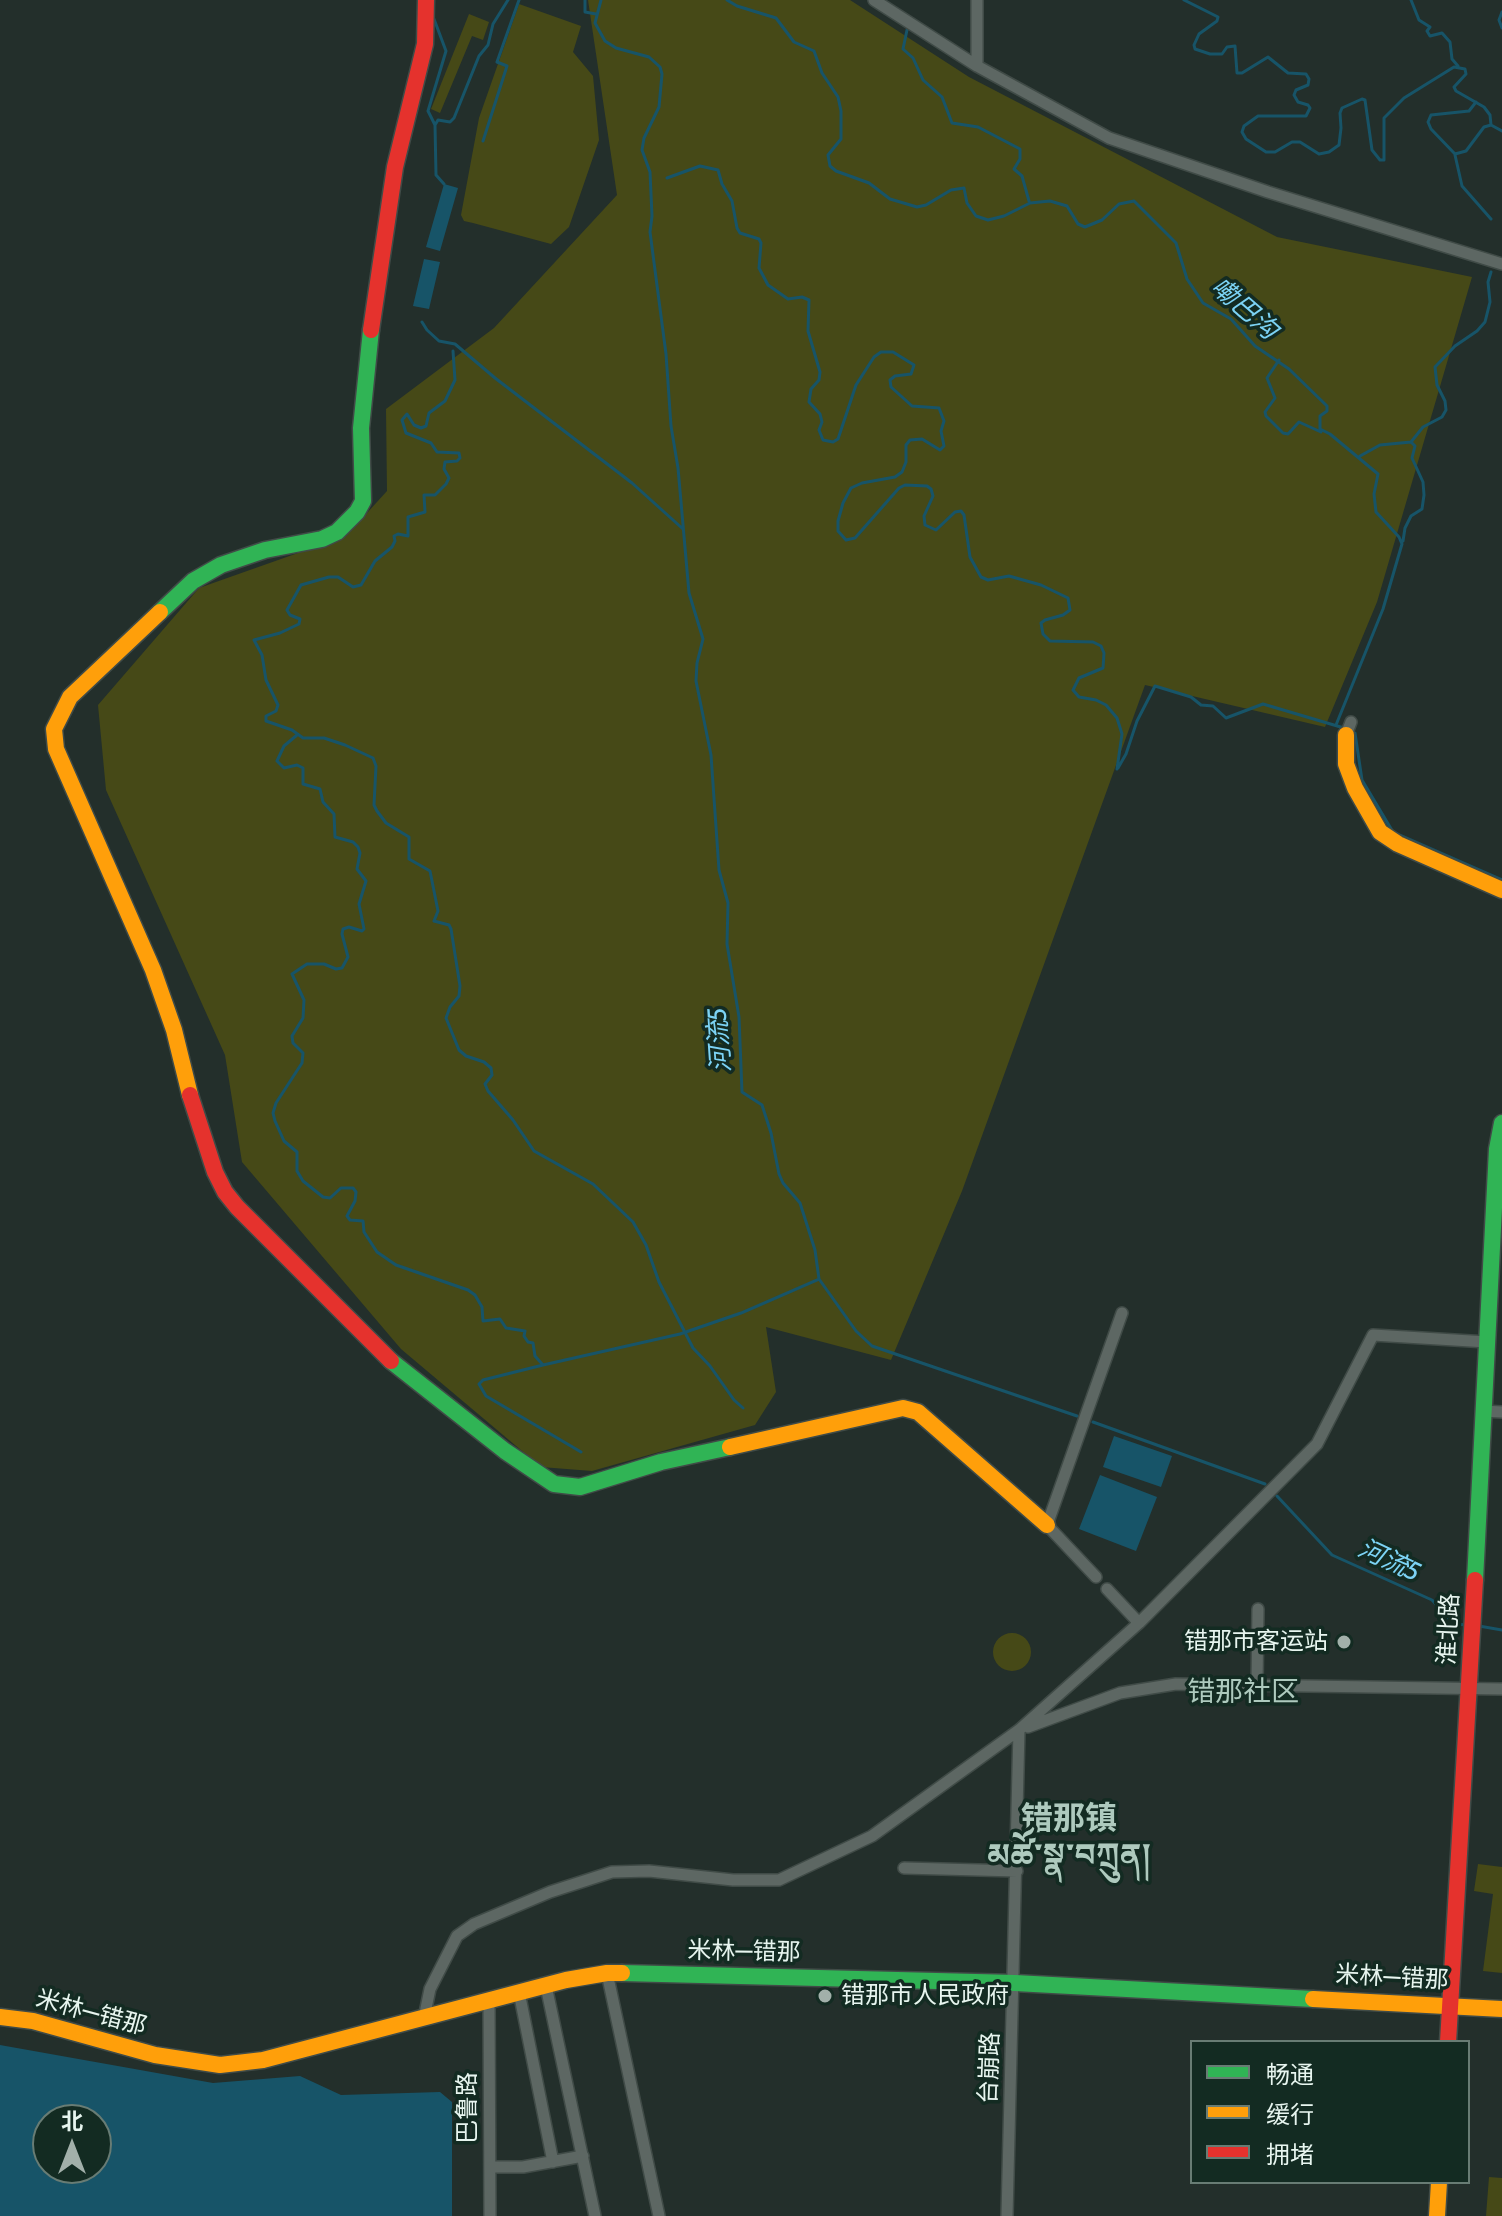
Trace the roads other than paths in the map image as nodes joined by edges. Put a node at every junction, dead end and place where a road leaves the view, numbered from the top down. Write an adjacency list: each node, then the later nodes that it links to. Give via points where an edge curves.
1 (426, 0): 13 (main road, via 425,44 395,167 365,369 363,501 337,532 265,550 193,581 70,697 54,729 56,749 153,970 215,1172 237,1207 382,1353 554,1484 580,1487 661,1462 903,1408 918,1412)
2 (874, 0): 4 (street)
3 (977, 0): 4 (street)
4 (977, 66): 5 (street, via 1080,124 1135,148)
5 (1502, 264)
6 (1349, 728): 7 (main road, via 1346,764 1380,832)
7 (1502, 890)
8 (1502, 1123): 10 (main road, 淮北路)
9 (1122, 1313): 13 (street)
10 (1487, 1342): 11 (main road, 淮北路); 17 (street, via 1373,1335 1317,1444)
11 (1483, 1411): 12 (street); 19 (main road, 淮北路)
12 (1502, 1412)
13 (1047, 1525): 14 (street)
14 (1096, 1577)
15 (1107, 1589): 17 (street)
16 (1258, 1609): 18 (street)
17 (1139, 1623): 21 (street)
18 (1257, 1685): 19 (street); 21 (street, via 1140,1688)
19 (1470, 1688): 20 (street); 29 (main road, 淮北路)
20 (1502, 1689)
21 (1019, 1730): 23 (street, 台崩路); 32 (street, via 872,1836 779,1880 612,1872 474,1924 457,1936 430,1989)
22 (904, 1868): 23 (street)
23 (1017, 1871): 25 (street, 台崩路)
24 (607, 1973): 25 (main road, 米林—错那); 26 (main road, 米林—错那); 40 (street)
25 (1015, 1983): 29 (main road, 米林—错那); 41 (street, 台崩路)
26 (546, 1986): 27 (main road, 米林—错那); 34 (street)
27 (519, 1992): 28 (main road, 米林—错那); 35 (street)
28 (489, 2000): 32 (main road, 米林—错那); 36 (street, 巴鲁路)
29 (1450, 2005): 30 (main road, 米林—错那); 33 (main road, 淮北路)
30 (1502, 2009)
31 (0, 2017): 32 (main road, 米林—错那, via 155,2055 220,2065 263,2060)
32 (424, 2018)
33 (1448, 2040)
34 (583, 2156): 35 (street); 39 (street)
35 (553, 2162): 36 (street)
36 (490, 2167): 38 (street, 巴鲁路)
37 (1439, 2184): 42 (main road)
38 (490, 2216)
39 (595, 2216)
40 (659, 2216)
41 (1007, 2216)
42 (1437, 2216)

